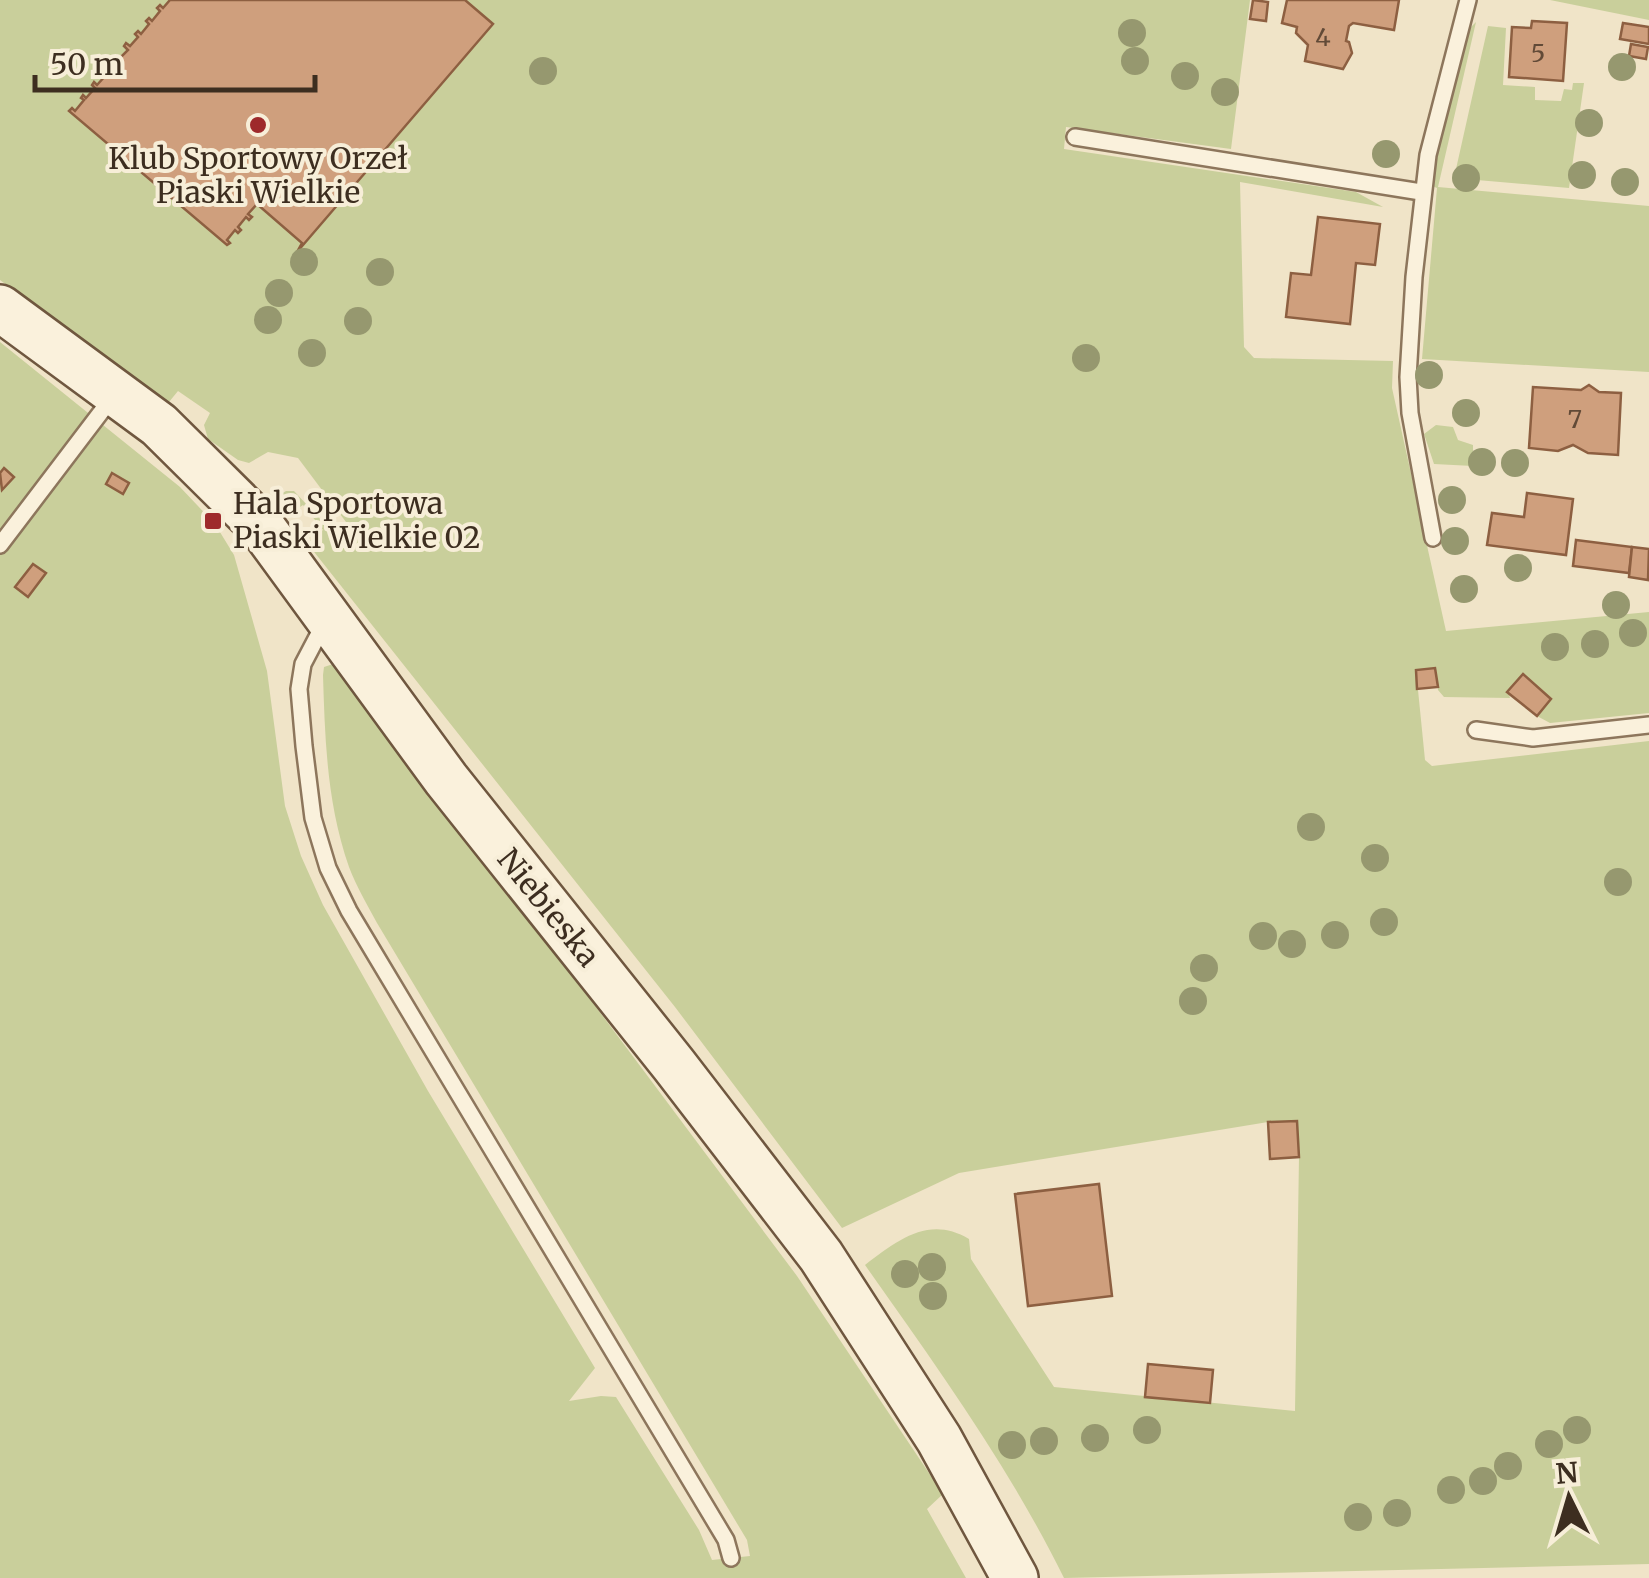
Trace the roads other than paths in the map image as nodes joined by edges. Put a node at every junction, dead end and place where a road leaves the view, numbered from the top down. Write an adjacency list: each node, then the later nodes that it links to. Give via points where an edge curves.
1 (1468, 0): 3 (lane)
2 (1075, 137): 3 (lane)
3 (1421, 192): 6 (lane, via 1408,377)
4 (0, 308): 5 (street, Niebieska)
5 (116, 392): 7 (lane); 8 (street, Niebieska, via 238,500)
6 (1433, 538)
7 (0, 545)
8 (327, 618): 11 (lane, via 303,664 300,689 313,818 328,868); 12 (street, Niebieska, via 821,1256 922,1410)
9 (1649, 725): 10 (lane, via 1533,738)
10 (1476, 730)
11 (732, 1558)
12 (1015, 1578)

